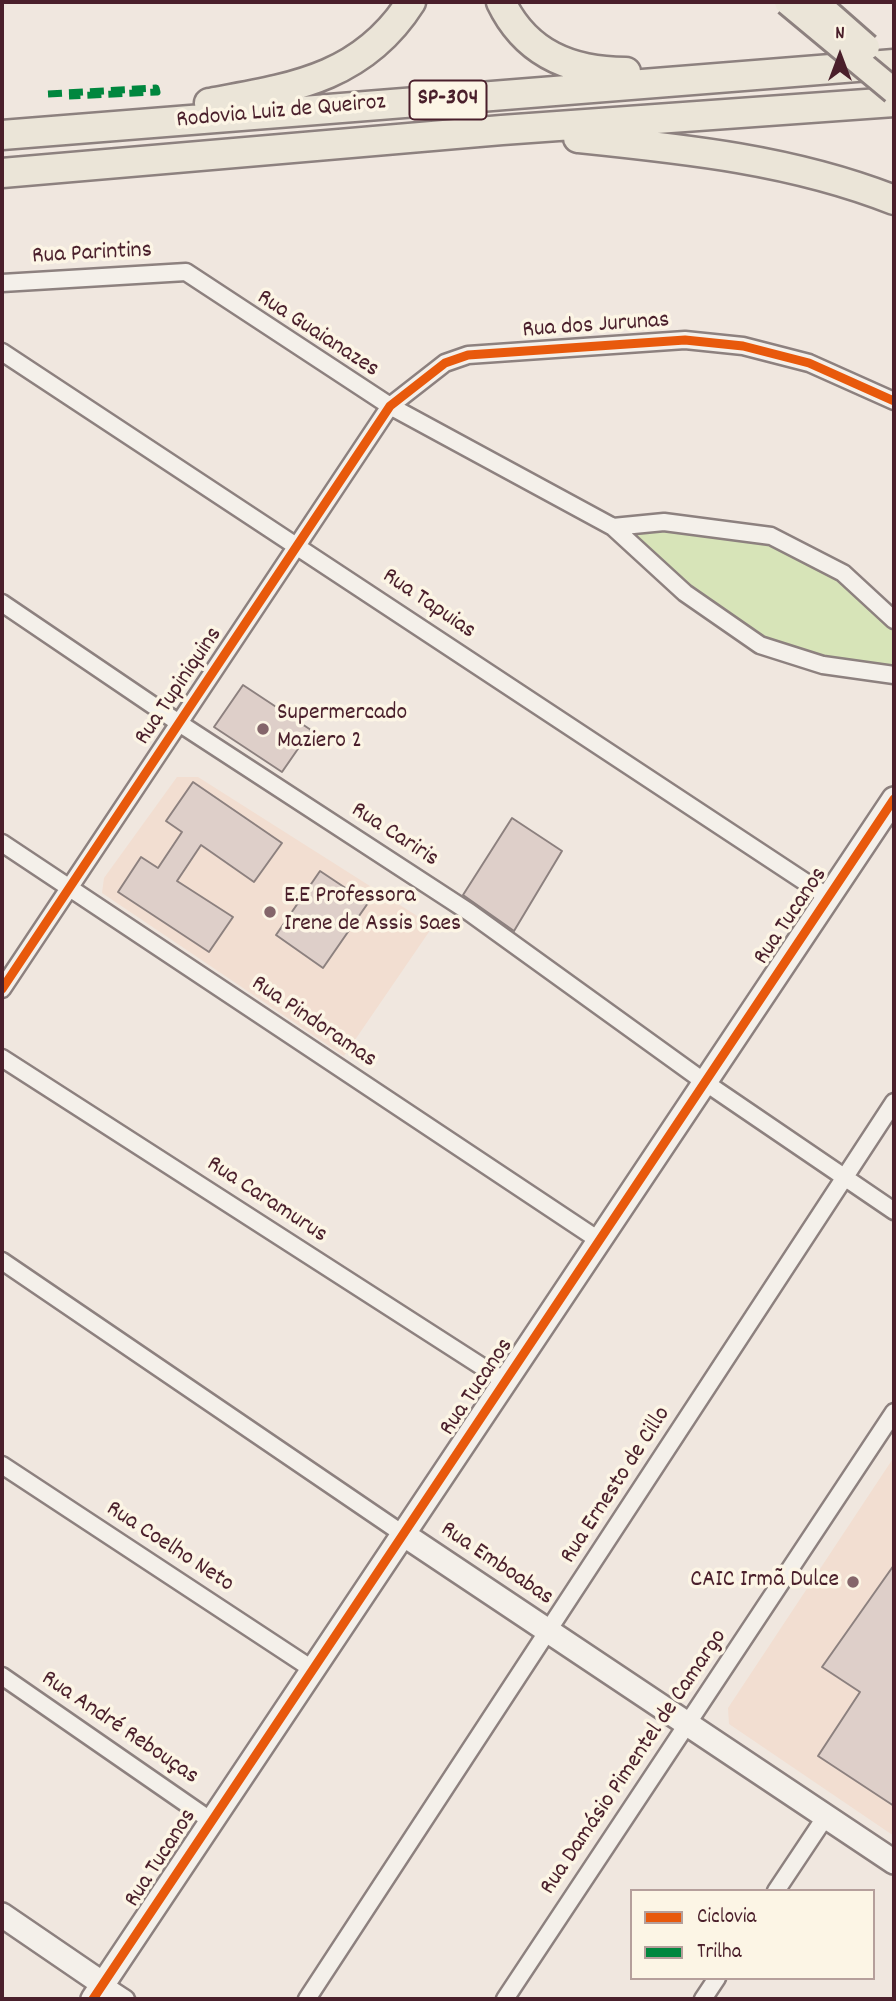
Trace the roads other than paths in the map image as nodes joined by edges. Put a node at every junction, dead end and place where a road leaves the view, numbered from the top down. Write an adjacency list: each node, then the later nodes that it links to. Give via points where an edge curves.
1 (411, 2): 11 (highway, via 376,44 340,70 296,87)
2 (501, 2): 6 (highway, via 522,36 569,66 602,72)
3 (787, 2): 8 (main road, bridge)
4 (817, 3): 7 (main road, bridge)
5 (894, 64): 6 (highway, Rodovia Luiz de Queiroz / SP-304)
6 (825, 70): 11 (highway, Rodovia Luiz de Queiroz / SP-304)
7 (894, 70)
8 (894, 91)
9 (894, 103): 10 (highway, Rodovia Luiz de Queiroz / SP-304)
10 (502, 130): 13 (highway, Rodovia Luiz de Queiroz / SP-304); 14 (highway, via 791,167)
11 (55, 131): 12 (highway, Rodovia Luiz de Queiroz / SP-304)
12 (2, 135)
13 (2, 173)
14 (894, 200)
15 (186, 272): 16 (street, Rua Parintins); 19 (street, Rua Guaianazes)
16 (2, 283)
17 (2, 352): 21 (street, Rua Tapuias)
18 (894, 401): 19 (street, Rua dos Jurunas, via 809,363 743,346 685,341 468,355 445,363)
19 (390, 406): 20 (street, Rua Guaianazes); 21 (street, Rua Tupiniquins)
20 (612, 527): 23 (street, via 664,522 771,536 844,573); 24 (street, Rua Guaianazes, via 685,593 760,645 823,665)
21 (298, 545): 25 (street, Rua Tupiniquins); 29 (street, Rua Tapuias)
22 (2, 603): 25 (street, Rua Cariris)
23 (894, 620)
24 (894, 675)
25 (179, 723): 28 (street, Rua Tupiniquins); 32 (street, Rua Cariris, via 469,912)
26 (894, 799): 29 (street, Rua Tucanos)
27 (2, 843): 28 (street, Rua Pindoramas)
28 (69, 888): 30 (street, Rua Tupiniquins); 36 (street, Rua Pindoramas)
29 (828, 897): 32 (street, Rua Tucanos)
30 (2, 989)
31 (2, 1058): 38 (street, Rua Caramurus)
32 (706, 1083): 34 (street, Rua Cariris); 36 (street, Rua Tucanos)
33 (894, 1102): 34 (street, Rua Ernesto de Cillo)
34 (844, 1177): 35 (street, Rua Cariris); 42 (street, Rua Ernesto de Cillo)
35 (894, 1211)
36 (600, 1241): 38 (street, Rua Tucanos)
37 (2, 1261): 41 (street, Rua Emboabas)
38 (506, 1382): 41 (street, Rua Tucanos)
39 (894, 1412): 45 (street, Rua Damásio Pimentel de Camargo)
40 (2, 1465): 43 (street, Rua Coelho Neto)
41 (403, 1534): 42 (street, Rua Emboabas); 43 (street, Rua Tucanos)
42 (549, 1632): 45 (street, Rua Emboabas); 54 (street, Rua Ernesto de Cillo)
43 (312, 1669): 47 (street, Rua Tucanos)
44 (2, 1676): 47 (street, Rua André Rebouças)
45 (687, 1726): 46 (street, Rua Emboabas); 55 (street, Rua Damásio Pimentel de Camargo)
46 (826, 1816): 48 (street, Rua Emboabas); 49 (street)
47 (210, 1820): 52 (street, Rua Tucanos)
48 (894, 1862)
49 (777, 1889)
50 (2, 1915): 52 (street)
51 (716, 1980): 56 (street)
52 (98, 1992): 53 (street)
53 (126, 1999)
54 (307, 1999)
55 (505, 1999)
56 (703, 1999)

